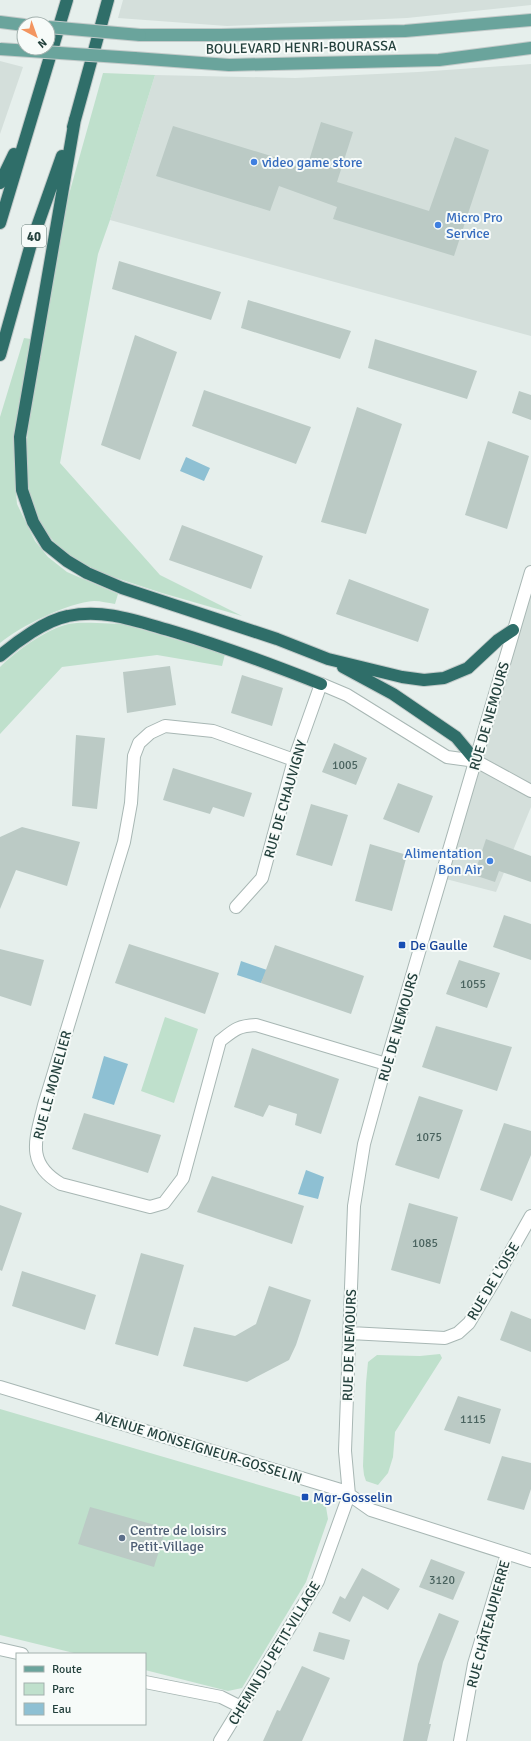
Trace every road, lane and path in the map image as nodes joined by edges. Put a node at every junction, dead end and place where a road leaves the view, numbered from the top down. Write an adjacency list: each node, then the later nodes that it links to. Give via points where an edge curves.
1 (67, 0): 10 (highway)
2 (108, 0): 9 (highway, 40)
3 (531, 20): 6 (main road, BOULEVARD HENRI-BOURASSA, bridge, via 405,31 221,35 140,35)
4 (5, 23): 5 (main road)
5 (16, 24)
6 (56, 28)
7 (531, 48): 8 (main road, BOULEVARD HENRI-BOURASSA, bridge, via 426,60 229,65)
8 (0, 49)
9 (75, 119): 13 (highway, 40, via 31,244); 17 (highway, via 20,437 22,490 33,522 47,545 87,573 122,588 277,639)
10 (30, 121): 11 (highway); 12 (highway)
11 (0, 183)
12 (0, 223)
13 (0, 355)
14 (531, 572): 15 (street, RUE DE NEMOURS)
15 (513, 630): 17 (highway, via 498,640 468,668 444,678 424,680 402,677); 20 (street, RUE DE NEMOURS)
16 (0, 656): 18 (highway, via 29,635 66,616 115,615 261,660)
17 (328, 659): 20 (highway, via 393,694 456,737)
18 (321, 684): 19 (street, RUE DE CHAUVIGNY); 20 (street, via 347,695 447,757)
19 (294, 760): 22 (street, RUE DE CHAUVIGNY, via 262,878); 23 (street, RUE LE MONELIER, via 213,731 178,726 165,726 150,733 139,743 134,756 131,803 124,842 44,1106 35,1146 38,1161 52,1179 61,1184 150,1207 164,1203 183,1178 220,1041 241,1026 256,1025)
20 (476, 761): 21 (street); 23 (street, RUE DE NEMOURS)
21 (531, 791)
22 (236, 906)
23 (386, 1064): 25 (street, RUE DE NEMOURS, via 364,1144 354,1206)
24 (531, 1216): 25 (street, RUE DE L'OISE, via 469,1322 458,1333 445,1338)
25 (350, 1334): 27 (street, RUE DE NEMOURS, via 345,1451)
26 (0, 1387): 27 (street, AVENUE MONSEIGNEUR-GOSSELIN, via 344,1491)
27 (349, 1495): 28 (street, AVENUE MONSEIGNEUR-GOSSELIN, via 371,1510); 33 (street, CHEMIN DU PETIT-VILLAGE, via 318,1581)
28 (507, 1554): 29 (street, AVENUE MONSEIGNEUR-GOSSELIN); 35 (street, RUE CHÂTEAUPIERRE, via 474,1664)
29 (531, 1561)
30 (0, 1649): 31 (street)
31 (18, 1653)
32 (146, 1682): 33 (street, via 221,1697)
33 (242, 1707): 34 (street, CHEMIN DU PETIT-VILLAGE)
34 (220, 1741)
35 (460, 1741)

